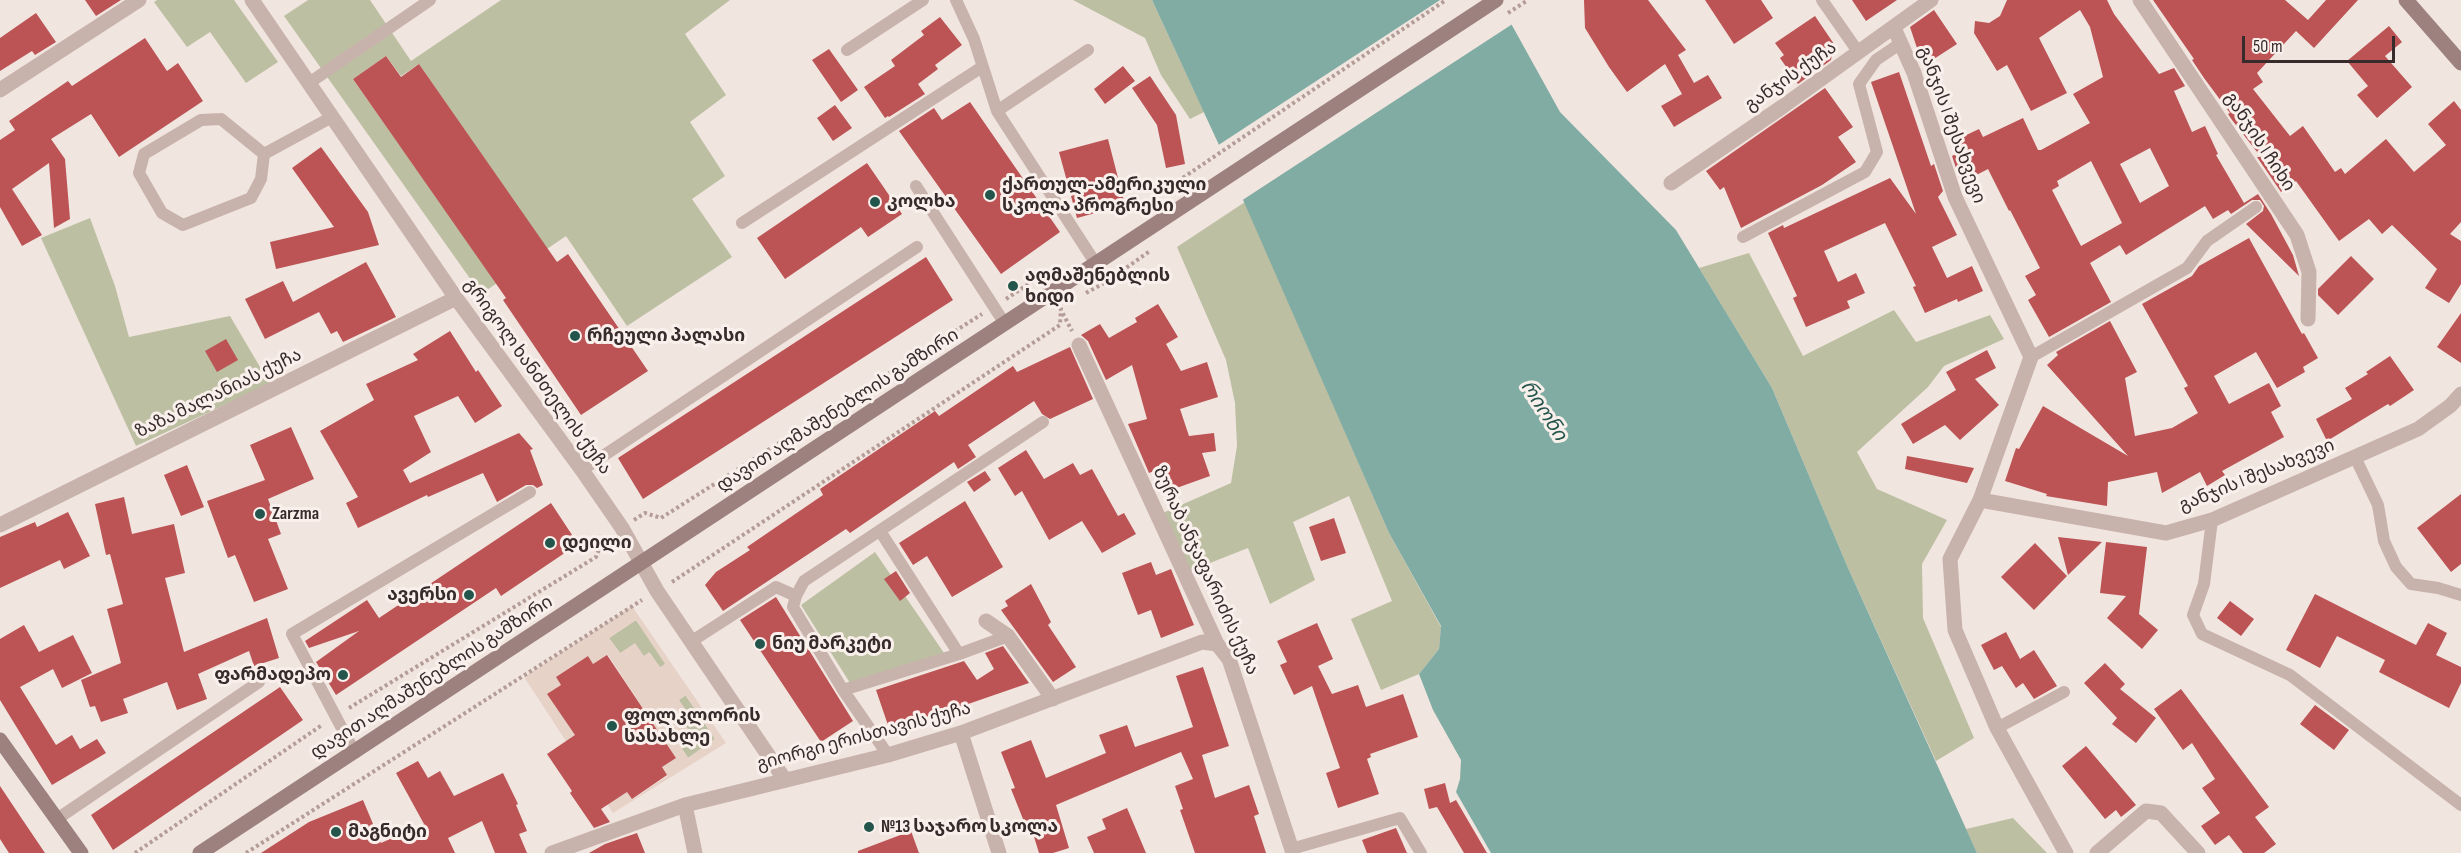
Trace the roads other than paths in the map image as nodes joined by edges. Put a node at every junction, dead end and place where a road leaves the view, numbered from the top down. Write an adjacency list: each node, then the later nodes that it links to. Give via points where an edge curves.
1 (139, 0): 19 (street)
2 (252, 0): 18 (street, გრიგოლ ხანძთელის ქუჩა)
3 (430, 0): 18 (lane)
4 (923, 0): 13 (lane)
5 (956, 0): 17 (lane)
6 (1496, 0): 29 (main road, დავით აღმაშენებლის გამზირი)
7 (1822, 0): 15 (lane)
8 (1931, 0): 11 (street, განჯის ქუჩა)
9 (2140, 0): 31 (street, განჯის I ჩიხი, via 2297,235 2309,272)
10 (2406, 0): 16 (main road)
11 (1894, 28): 12 (street, განჯის I შესახვევი); 15 (street, განჯის ქუჩა)
12 (1901, 44): 27 (lane, via 1876,60 1859,84 1877,153 1865,172); 34 (street, განჯის I შესახვევი, via 1955,197)
13 (847, 50)
14 (1088, 50): 20 (lane)
15 (1859, 53): 23 (street, განჯის ქუჩა)
16 (2461, 63)
17 (982, 67): 20 (lane); 26 (lane)
18 (309, 83): 21 (street, გრიგოლ ხანძთელის ქუჩა)
19 (0, 90)
20 (997, 111): 29 (lane)
21 (332, 117): 22 (lane); 30 (street, გრიგოლ ხანძთელის ქუჩა)
22 (264, 154): 22 (lane, via 261,179 251,198 183,225 162,213 139,172 144,154 201,120 221,119)
23 (1671, 183)
24 (916, 186): 32 (lane)
25 (2256, 207): 34 (lane, via 2207,240 2187,268)
26 (742, 223)
27 (1743, 237)
28 (917, 247): 38 (lane)
29 (1096, 264): 32 (main road, დავით აღმაშენებლის გამზირი)
30 (456, 298): 38 (street, გრიგოლ ხანძთელის ქუჩა); 42 (street, ზაზა მალანიას ქუჩა)
31 (2308, 319)
32 (1005, 324): 44 (main road, დავით აღმაშენებლის გამზირი)
33 (1079, 345): 50 (street, ზურაბ ანჯაფარიძის ქუჩა)
34 (2031, 357): 40 (street)
35 (2461, 394): 37 (street, განჯის I შესახვევი, via 2418,429)
36 (1043, 422): 43 (lane)
37 (2355, 457): 41 (street, განჯის I შესახვევი); 45 (lane, via 2378,506 2384,541 2396,567 2411,584)
38 (582, 470): 44 (street, გრიგოლ ხანძთელის ქუჩა)
39 (530, 492): 59 (lane, via 292,634)
40 (1980, 500): 41 (street, განჯის I შესახვევი, via 2166,533); 56 (street, via 1950,559 1955,630)
41 (2212, 520): 63 (lane, via 2204,584 2193,615 2202,634 2290,675)
42 (0, 525)
43 (880, 531): 46 (lane, via 804,581); 51 (lane)
44 (642, 562): 49 (street, გრიგოლ ხანძთელის ქუჩა); 59 (main road, დავით აღმაშენებლის გამზირი)
45 (2461, 595)
46 (796, 596): 49 (lane, via 776,587); 53 (lane, via 792,607)
47 (986, 621): 48 (street)
48 (1008, 636): 51 (lane); 55 (street)
49 (692, 641): 61 (street, გრიგოლ ხანძთელის ქუჩა)
50 (1217, 644): 55 (street, გიორგი ერისთავის ქუჩა, via 1202,642); 65 (street, ზურაბ ანჯაფარიძის ქუჩა, via 1229,659)
51 (959, 654): 53 (lane)
52 (259, 682): 64 (lane)
53 (843, 690): 60 (lane)
54 (2064, 692): 56 (lane)
55 (1053, 699): 57 (street, გიორგი ერისთავის ქუჩა)
56 (1997, 728): 72 (street)
57 (961, 734): 60 (street, გიორგი ერისთავის ქუჩა); 70 (street)
58 (0, 740): 64 (main road)
59 (355, 753): 67 (main road, დავით აღმაშენებლის გამზირი)
60 (888, 755): 61 (street, გიორგი ერისთავის ქუჩა)
61 (785, 780): 62 (street, გიორგი ერისთავის ქუჩა)
62 (685, 805): 68 (street, გიორგი ერისთავის ქუჩა); 69 (street)
63 (2461, 805)
64 (57, 819): 66 (main road)
65 (1292, 851): 71 (lane, via 1400,818)
66 (81, 853)
67 (200, 853)
68 (552, 853)
69 (694, 853)
70 (999, 853)
71 (1421, 853)
72 (2066, 853)
73 (2097, 853): 74 (street, via 2146,811 2161,813)
74 (2198, 853)

